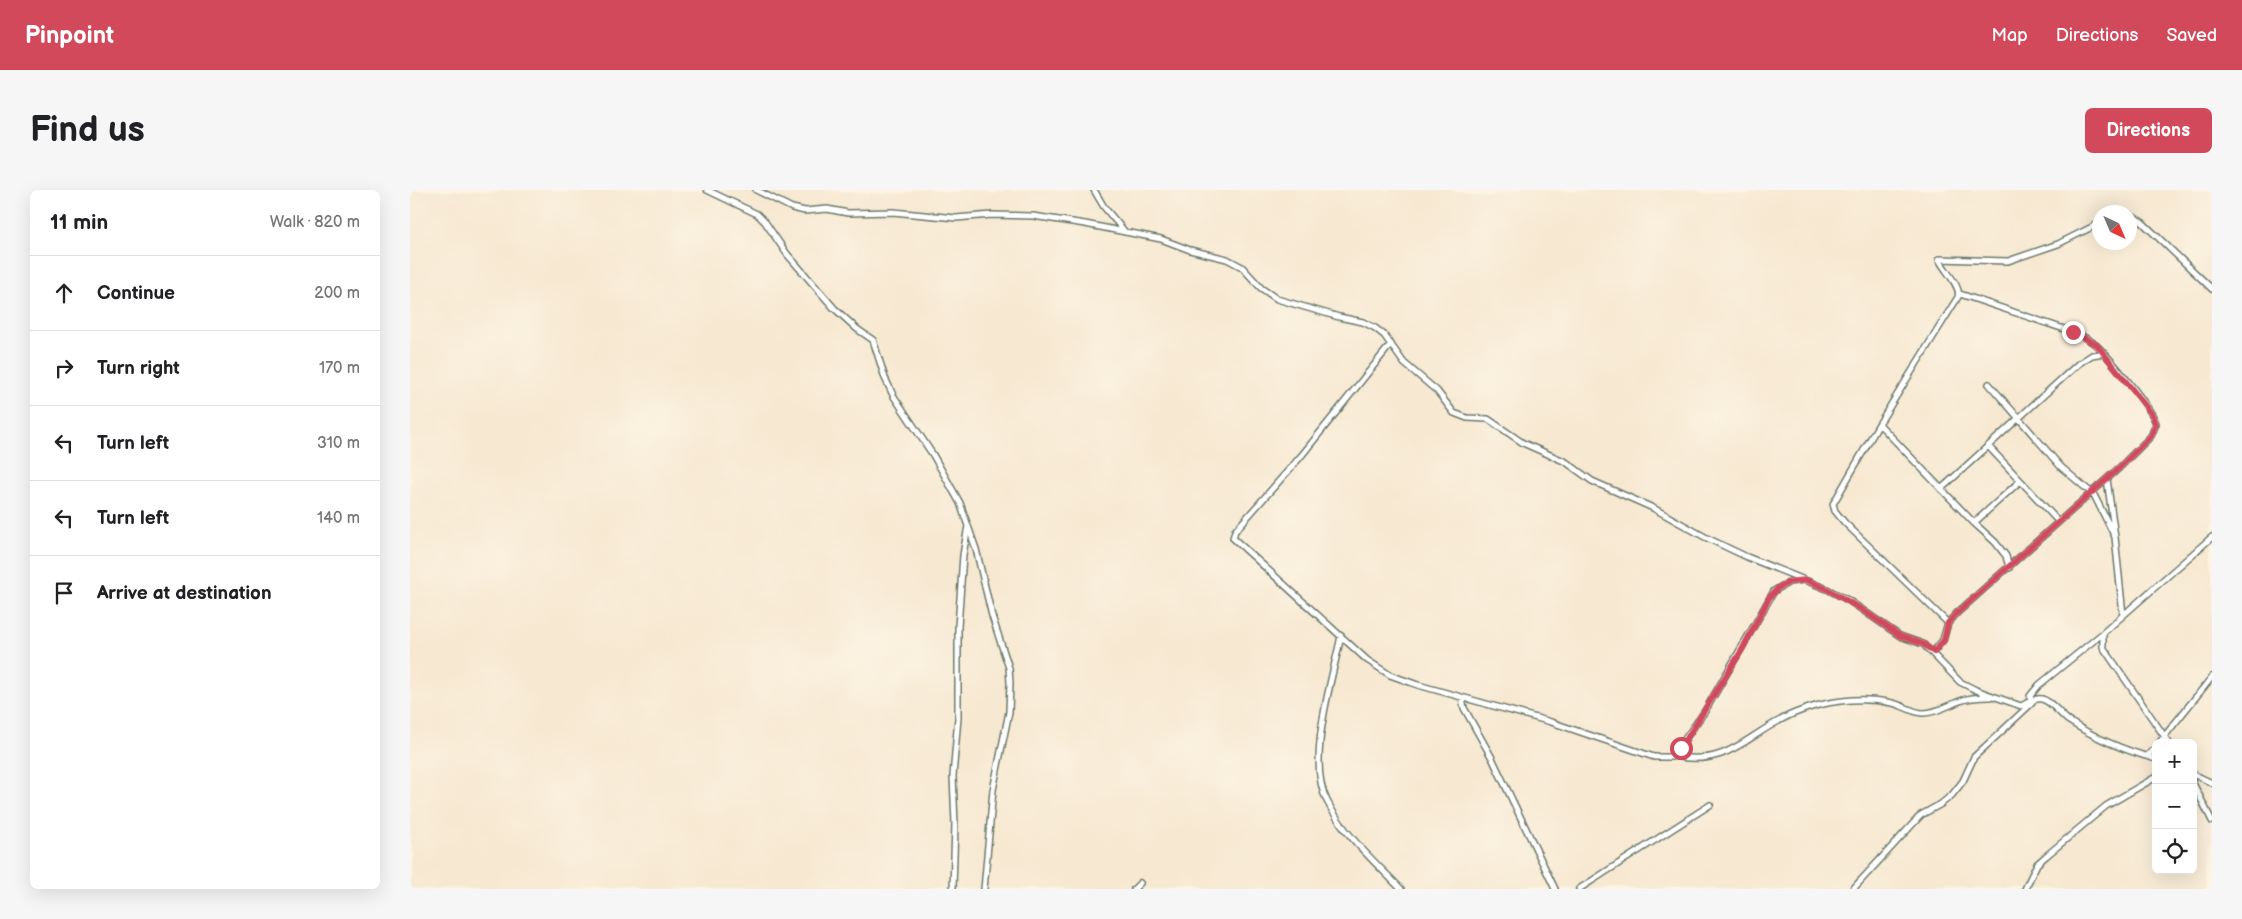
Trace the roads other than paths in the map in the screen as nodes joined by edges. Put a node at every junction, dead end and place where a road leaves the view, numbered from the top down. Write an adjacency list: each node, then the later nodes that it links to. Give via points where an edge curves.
1 (707, 190): 21 (street, via 757,214 834,308 873,340 893,395 933,455 960,503)
2 (756, 190): 6 (street, via 805,211 893,212 956,218 1033,216)
3 (1094, 190): 6 (street)
4 (2137, 220): 7 (street)
5 (2092, 227): 8 (street, via 2058,244 2008,261 1939,259)
6 (1126, 233): 9 (street, via 1161,239 1227,259 1242,267 1268,294 1363,322 1375,328)
7 (2212, 289)
8 (1960, 294): 10 (street, via 2073,332 2088,339); 13 (street)
9 (1391, 344): 25 (street, via 1404,363 1437,391 1454,413 1467,418 1488,419 1539,451 1566,462 1592,481 1653,508 1738,553); 29 (street, via 1233,535 1236,542)
10 (2104, 353): 12 (street, via 2085,359); 15 (street, via 2156,424 2151,436)
11 (1988, 384): 12 (street)
12 (2019, 419): 14 (street); 18 (street, via 2060,467)
13 (1879, 424): 17 (street); 27 (street, via 1836,497 1833,504 1835,512)
14 (1988, 447): 16 (street); 17 (street)
15 (2107, 479): 18 (street); 22 (street)
16 (2020, 481): 19 (street); 20 (street)
17 (1941, 489): 20 (street)
18 (2090, 492): 19 (street); 22 (street)
19 (2058, 521): 24 (street)
20 (1974, 523): 24 (street, via 2001,549)
21 (968, 525): 47 (street, via 958,620); 48 (street, via 1009,668 1010,683 1010,712 993,790)
22 (2115, 537): 26 (street)
23 (2212, 537): 26 (street)
24 (2009, 568): 27 (street)
25 (1806, 580): 30 (street, via 1848,600 1900,636 1923,644); 37 (street, via 1789,582 1774,591 1709,704)
26 (2123, 615): 28 (street)
27 (1948, 623): 30 (street, via 1944,640)
28 (2103, 633): 34 (street, via 2039,685 2030,696); 35 (street, via 2103,647)
29 (1341, 636): 33 (street, via 1367,660 1390,675); 50 (street, via 1320,736 1320,781 1337,819)
30 (1934, 652): 32 (street, via 1960,682)
31 (2212, 677): 35 (street)
32 (1994, 697): 34 (street, via 2021,706); 37 (street, via 1963,700 1923,713 1891,703 1861,700 1830,703 1777,721 1716,757 1702,760)
33 (1462, 698): 37 (street, via 1551,722 1654,757); 51 (street, via 1464,708 1492,758)
34 (2033, 700): 38 (street, via 2046,700 2069,721 2094,735); 53 (street, via 1974,757 1963,781 1952,795 1920,815)
35 (2165, 737)
36 (2152, 751): 38 (street)
37 (1674, 756)
38 (2147, 756): 39 (street)
39 (2152, 758)
40 (2197, 776): 42 (street)
41 (2152, 779): 54 (street, via 2106,806 2036,864)
42 (2212, 783)
43 (2197, 792): 45 (street)
44 (1710, 805): 52 (street)
45 (2212, 821)
46 (1140, 883): 49 (street)
47 (953, 889)
48 (984, 889)
49 (1134, 889)
50 (1401, 889)
51 (1555, 889)
52 (1579, 889)
53 (1853, 889)
54 (2025, 889)

